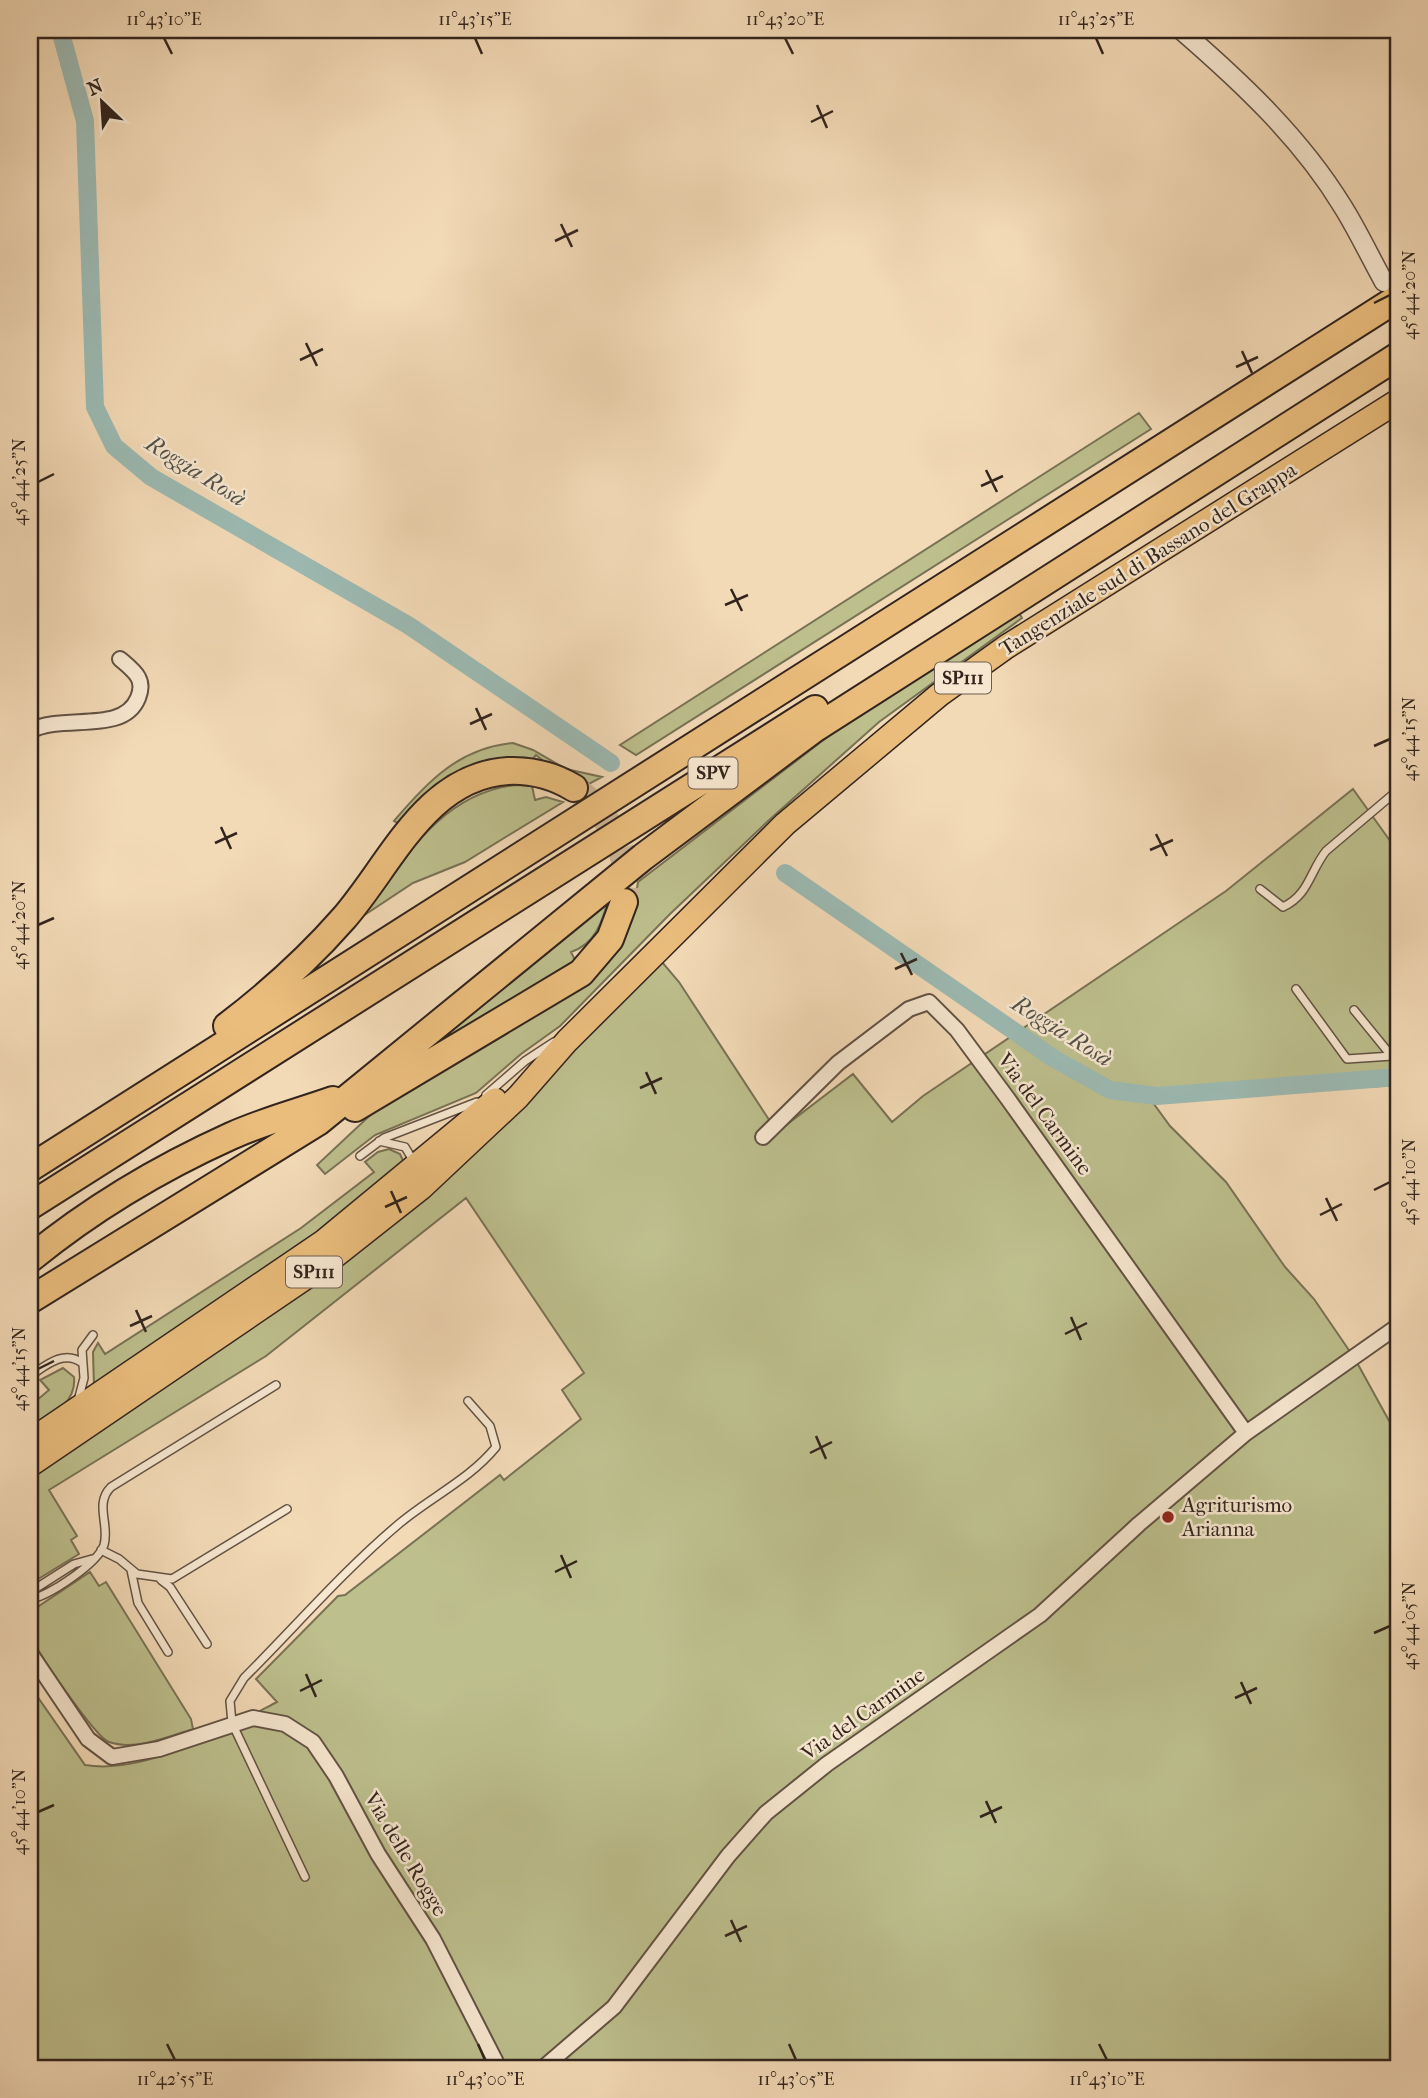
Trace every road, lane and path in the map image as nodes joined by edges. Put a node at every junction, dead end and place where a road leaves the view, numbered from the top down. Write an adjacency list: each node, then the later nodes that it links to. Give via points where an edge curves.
1 (1181, 30): 2 (street, via 1238,80 1294,140 1342,206)
2 (1391, 290): 19 (highway, SPV)
3 (1398, 342): 25 (highway, SPV)
4 (1398, 356): 17 (highway, via 814,729 676,831)
5 (1398, 401): 14 (main road, Tangenziale sud di Bassano del Grappa / SP111, via 1006,647 939,695 785,824)
6 (120, 659): 7 (street, via 141,678 142,689 136,703 122,716 103,722 43,724)
7 (30, 731)
8 (573, 788): 19 (highway, via 550,777 517,771 477,777 452,789 423,815 353,907 302,963 226,1026 109,1101)
9 (1398, 790): 10 (lane, via 1326,851 1309,885 1293,902 1283,906)
10 (1260, 889)
11 (624, 902): 18 (highway, via 602,951 573,979 363,1105)
12 (1296, 989): 15 (lane, via 1347,1059)
13 (1354, 1010): 15 (lane)
14 (574, 1033): 21 (lane, via 531,1056 470,1107); 24 (main road, Tangenziale sud di Bassano del Grappa / SP111); 36 (main road, Tangenziale sud di Bassano del Grappa / SP111, via 502,1113 381,1222)
15 (1392, 1056): 16 (lane)
16 (1398, 1064)
17 (355, 1093): 18 (highway); 26 (highway, via 232,1136 140,1184 63,1232)
18 (318, 1122): 27 (highway)
19 (80, 1136): 23 (highway, SPV)
20 (763, 1137): 38 (street, Via del Carmine, via 838,1063 909,1009 929,1002 957,1030 1009,1099)
21 (379, 1141): 22 (lane); 24 (lane, via 405,1147 411,1154)
22 (360, 1156)
23 (30, 1168)
24 (413, 1177): 30 (lane, via 330,1248); 37 (main road, Tangenziale sud di Bassano del Grappa / SP111)
25 (30, 1206)
26 (30, 1259)
27 (30, 1300)
28 (1398, 1326): 38 (street, Via del Carmine)
29 (93, 1335): 32 (lane, via 82,1350)
30 (184, 1348)
31 (175, 1354): 36 (lane, via 139,1379)
32 (82, 1363): 33 (lane, via 71,1357 51,1361); 37 (lane, via 84,1384)
33 (30, 1376)
34 (276, 1385): 42 (lane, via 111,1487 103,1499)
35 (468, 1401): 51 (lane, via 490,1426 496,1447 483,1463 401,1522 244,1678 230,1701)
36 (117, 1405): 40 (main road, Tangenziale sud di Bassano del Grappa / SP111)
37 (73, 1411): 39 (main road, Tangenziale sud di Bassano del Grappa / SP111)
38 (1246, 1433): 54 (street, Via del Carmine, via 1040,1615 827,1764 766,1813 614,2007)
39 (30, 1441)
40 (30, 1465)
41 (287, 1509): 45 (lane, via 175,1578)
42 (101, 1550): 43 (lane); 44 (lane)
43 (92, 1558): 46 (lane); 47 (lane, via 64,1582)
44 (131, 1569): 45 (lane); 49 (lane, via 138,1603)
45 (160, 1580): 48 (lane, via 170,1587)
46 (30, 1592)
47 (30, 1599)
48 (206, 1644)
49 (168, 1652)
50 (30, 1653): 51 (street, Via delle Rogge, via 88,1739 112,1756 159,1749)
51 (232, 1723): 52 (lane); 53 (street, Via delle Rogge, via 253,1718 285,1724 313,1742 433,1939)
52 (306, 1877)
53 (499, 2068)
54 (543, 2068)

